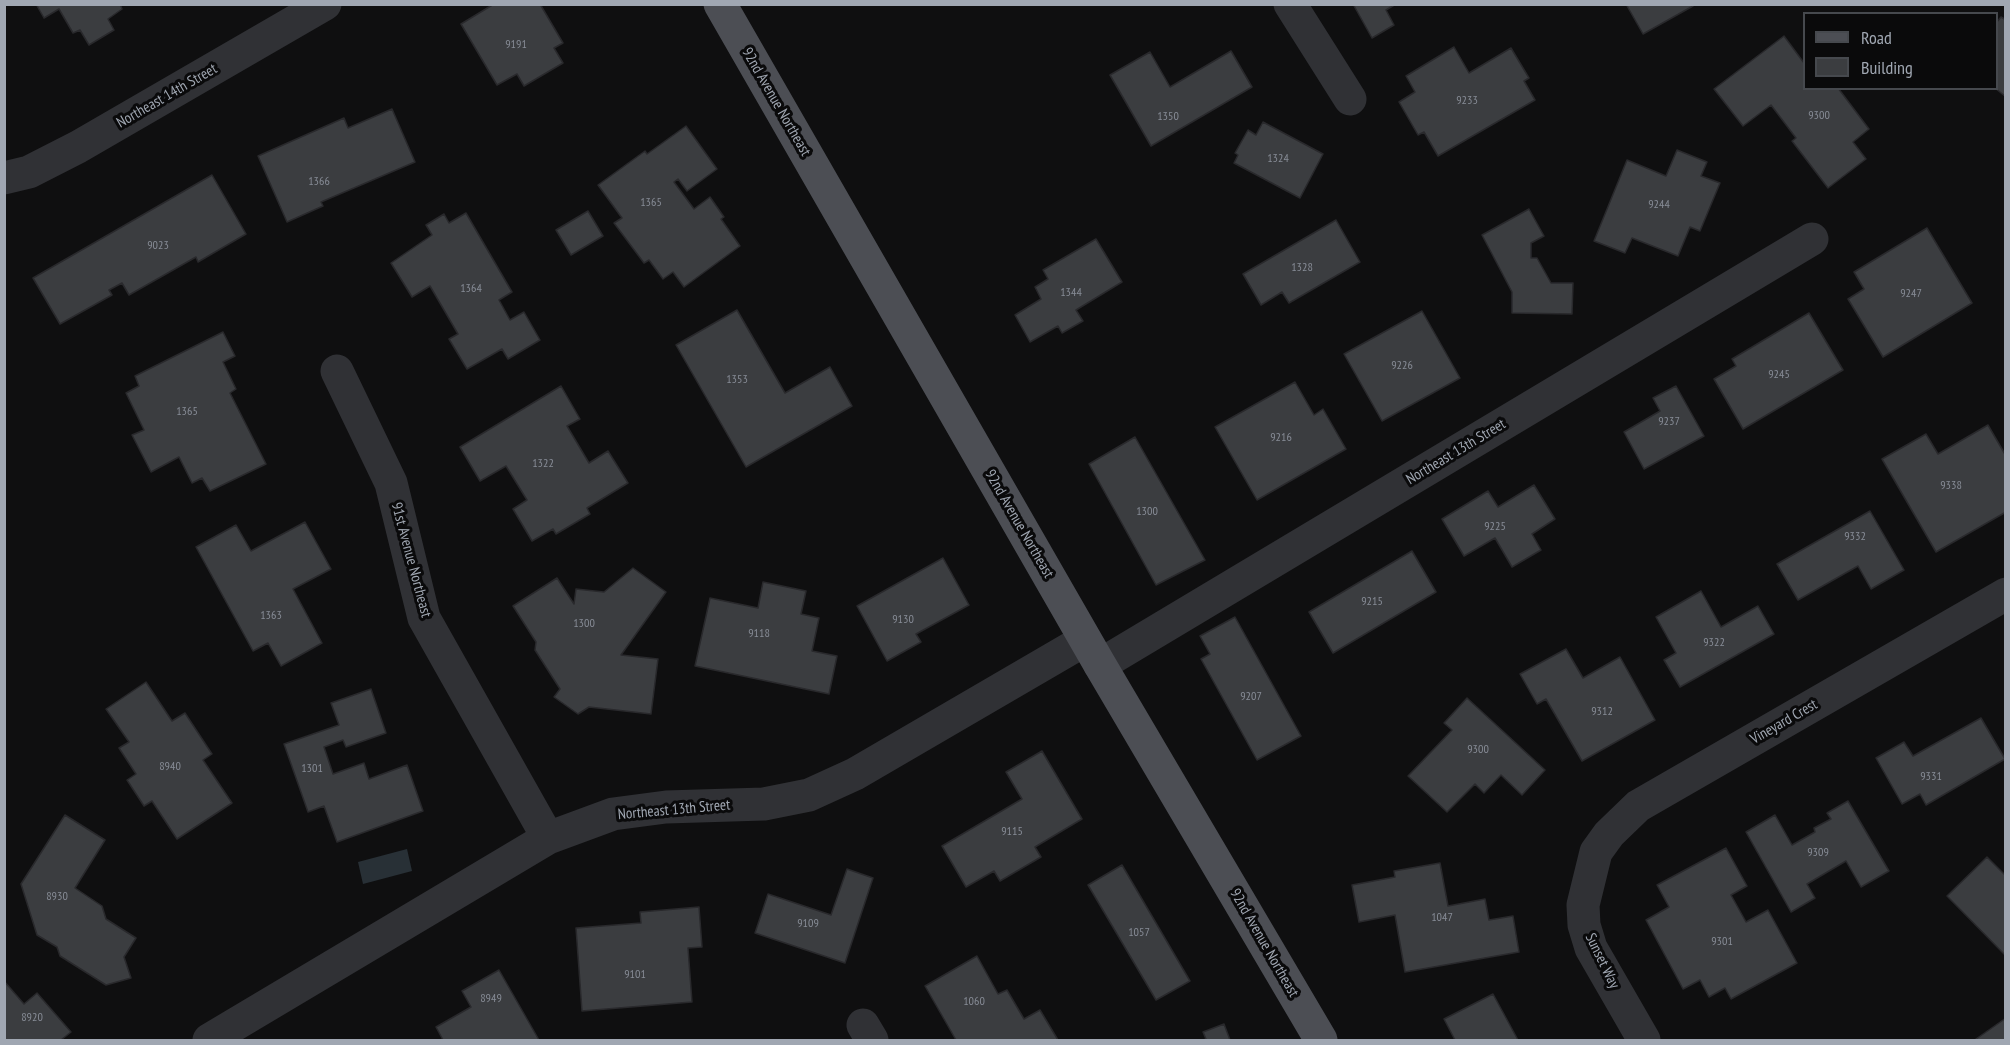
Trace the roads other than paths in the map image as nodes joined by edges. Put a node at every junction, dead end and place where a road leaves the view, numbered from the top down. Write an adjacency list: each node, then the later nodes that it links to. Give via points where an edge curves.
1 (325, 4): 5 (street, Northeast 14th Street, via 78,147 29,172)
2 (720, 4): 9 (main road, 92nd Avenue Northeast)
3 (1290, 4): 4 (street)
4 (1350, 99)
5 (4, 178)
6 (1812, 238): 9 (street, Northeast 13th Street)
7 (337, 372): 10 (street, 91st Avenue Northeast, via 391,483 423,618)
8 (2006, 594): 11 (street, Vineyard Crest, via 1638,806 1596,852)
9 (1092, 652): 10 (street, Northeast 13th Street, via 809,795 764,804 666,807 613,814); 13 (main road, 92nd Avenue Northeast)
10 (548, 837): 12 (street, Northeast 13th Street)
11 (1589, 876): 14 (street, Sunset Way, via 1582,905 1591,948)
12 (209, 1041)
13 (1321, 1041)
14 (1644, 1041)

